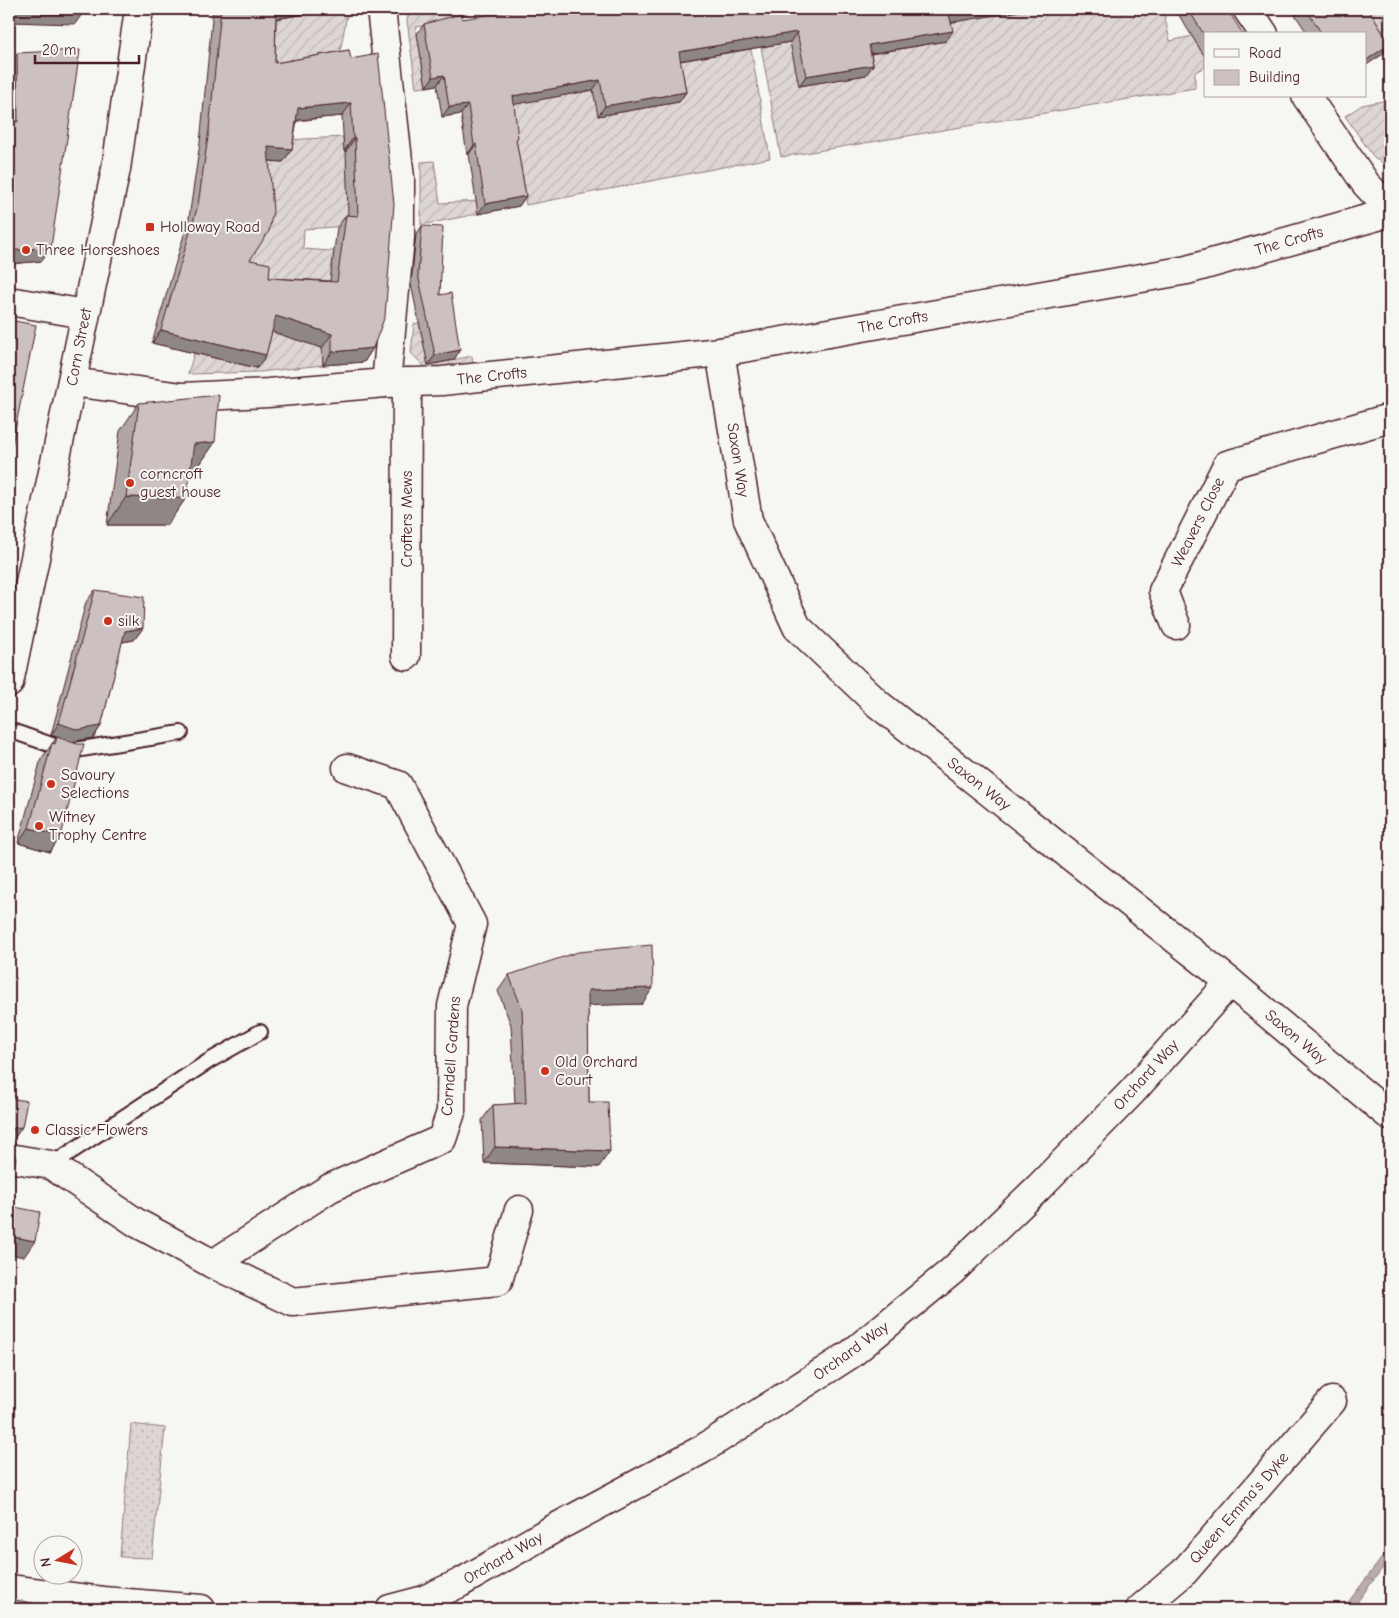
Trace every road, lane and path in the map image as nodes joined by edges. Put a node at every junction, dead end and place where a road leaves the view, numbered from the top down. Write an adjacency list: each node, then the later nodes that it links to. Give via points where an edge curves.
1 (139, 9): 8 (street, Corn Street, via 116,169)
2 (381, 9): 11 (street, via 400,178)
3 (1247, 9): 4 (street)
4 (1263, 32)
5 (1307, 98): 6 (street, The Crofts, via 1366,184)
6 (1390, 210): 9 (street, The Crofts, via 1187,270)
7 (9, 301): 8 (street)
8 (85, 314): 10 (street, Corn Street)
9 (720, 352): 11 (street, The Crofts, via 442,381); 20 (street, Saxon Way, via 748,520 797,628 878,704)
10 (72, 382): 11 (street, The Crofts, via 182,397 268,394); 14 (street, Corn Street)
11 (397, 382): 15 (street, Crofters Mews)
12 (1390, 418): 13 (street, Weavers Close, via 1227,465 1163,591)
13 (1176, 625)
14 (13, 649): 16 (street, Corn Street)
15 (406, 656)
16 (9, 683)
17 (9, 730): 18 (lane, via 69,751)
18 (181, 734)
19 (347, 768): 26 (street, Corndell Gardens, via 398,785 472,924 452,1006 451,1112 442,1139 330,1188)
20 (1230, 982): 22 (street, Saxon Way); 30 (street, Orchard Way, via 1132,1092 1038,1188 952,1271 851,1354 701,1450 460,1583 424,1600)
21 (260, 1032): 24 (lane, via 209,1061)
22 (1390, 1116)
23 (9, 1158): 24 (street)
24 (51, 1165): 26 (street, via 137,1223)
25 (519, 1210): 26 (street, via 498,1281 293,1302)
26 (214, 1264)
27 (1332, 1401): 31 (street, Queen Emma's Dyke, via 1184,1572)
28 (9, 1589): 29 (street)
29 (201, 1609)
30 (390, 1609)
31 (1140, 1609)

